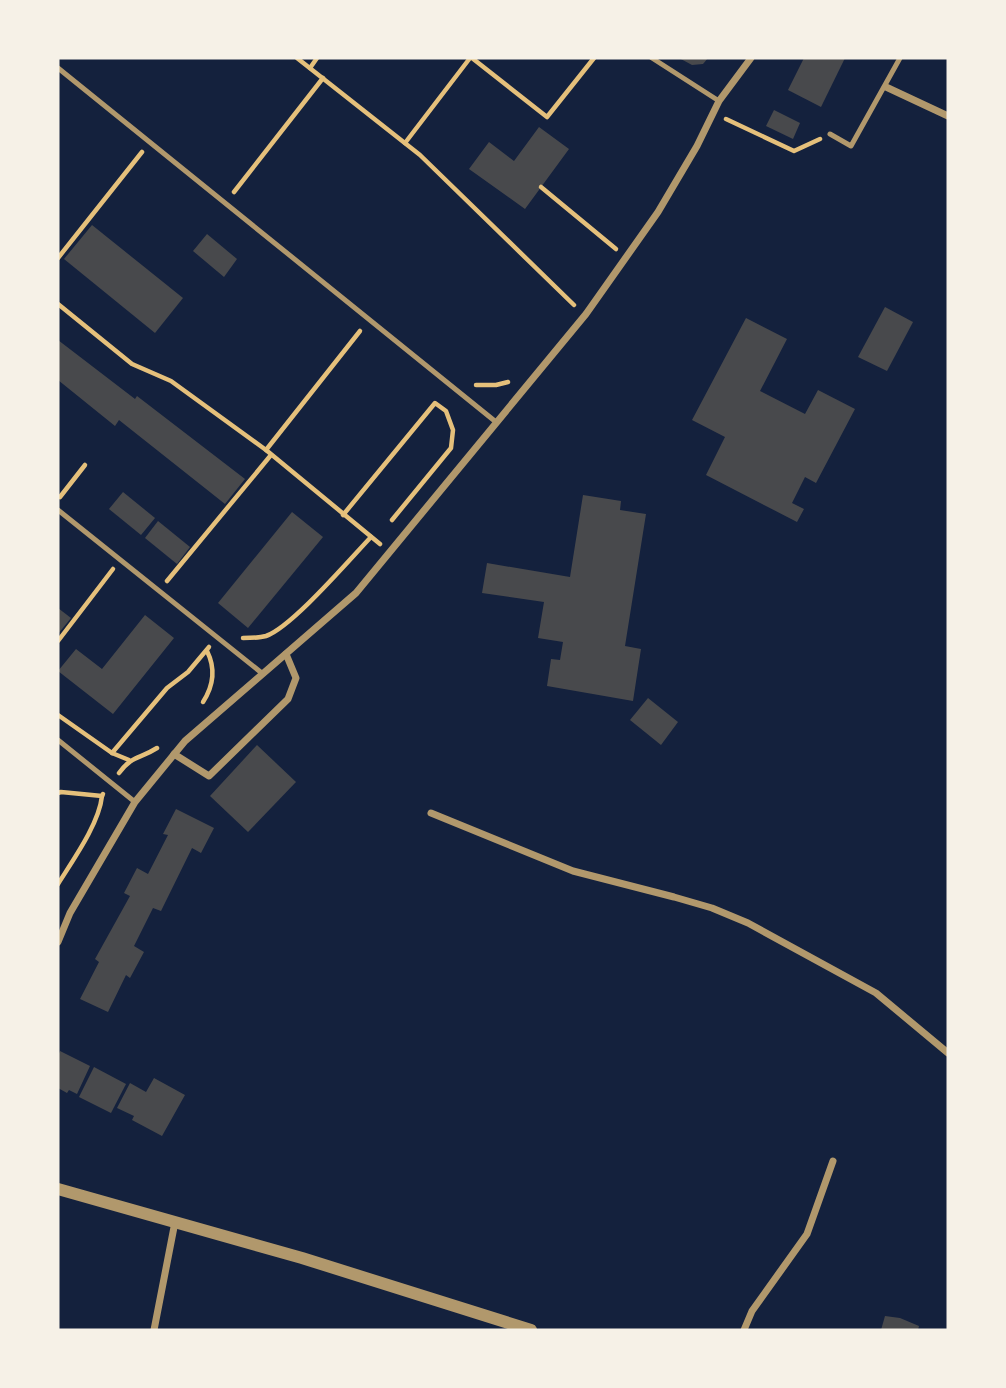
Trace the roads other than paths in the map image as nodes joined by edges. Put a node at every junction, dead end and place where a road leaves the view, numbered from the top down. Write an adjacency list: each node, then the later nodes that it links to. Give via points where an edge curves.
1 (652, 58): 6 (lane)
2 (751, 58): 6 (street)
3 (900, 58): 5 (lane)
4 (58, 68): 9 (lane)
5 (886, 87): 7 (street); 8 (lane, via 851,146)
6 (719, 101): 9 (street, via 658,212 586,314)
7 (948, 116)
8 (830, 134)
9 (496, 422): 11 (street, via 356,593)
10 (58, 510): 12 (lane)
11 (286, 654): 12 (street); 14 (street, via 296,678 288,699 209,776)
12 (262, 674): 14 (street)
13 (58, 740): 15 (lane)
14 (174, 754): 15 (street)
15 (135, 802): 17 (street)
16 (431, 813): 18 (street, via 573,871 712,908 748,923 876,993)
17 (58, 942)
18 (948, 1053)
19 (833, 1161): 24 (street, via 807,1234 752,1311)
20 (58, 1189): 21 (street)
21 (175, 1222): 22 (street); 23 (street)
22 (153, 1330)
23 (531, 1330)
24 (744, 1330)

